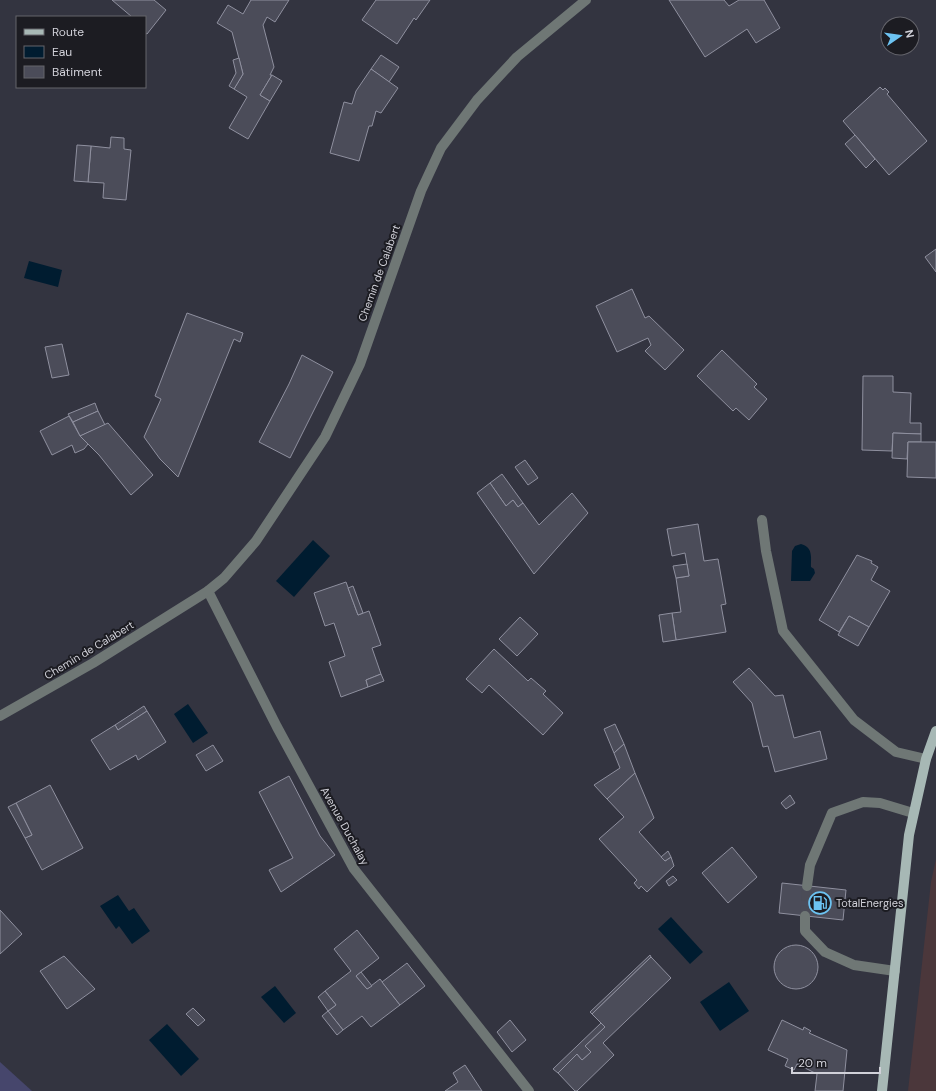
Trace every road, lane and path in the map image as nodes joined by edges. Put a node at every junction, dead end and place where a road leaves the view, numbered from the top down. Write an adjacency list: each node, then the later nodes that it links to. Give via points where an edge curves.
1 (586, 0): 3 (street, Chemin de Calabert, via 517,57 468,111 441,148 421,191 360,364 326,437 256,541 224,578)
2 (762, 520): 6 (street, via 783,631 854,720 896,752)
3 (208, 591): 4 (street, Chemin de Calabert); 11 (street, Avenue Duchalay, via 277,727 354,869)
4 (0, 716)
5 (936, 731): 6 (main road)
6 (926, 759): 7 (main road)
7 (913, 814): 8 (street, via 880,803 863,802 832,813 810,864); 10 (main road)
8 (807, 886)
9 (805, 916): 10 (street, via 805,931 825,952 854,965)
10 (895, 972): 12 (main road)
11 (529, 1091)
12 (882, 1091)

